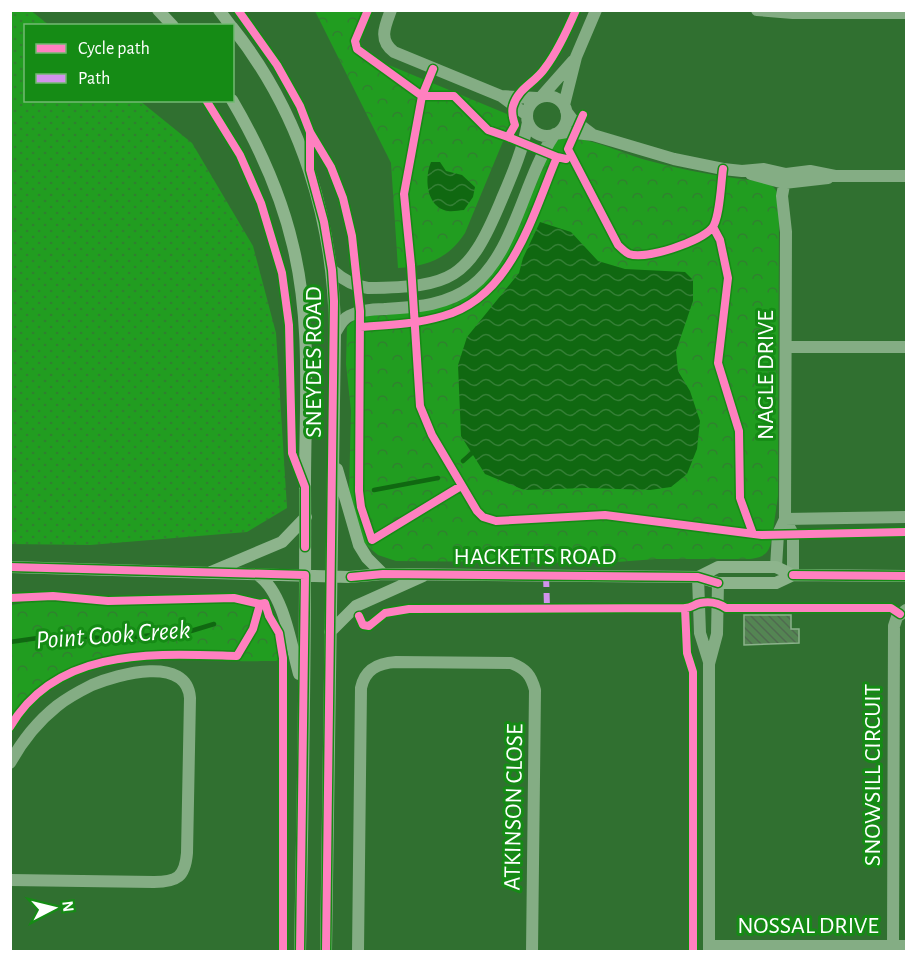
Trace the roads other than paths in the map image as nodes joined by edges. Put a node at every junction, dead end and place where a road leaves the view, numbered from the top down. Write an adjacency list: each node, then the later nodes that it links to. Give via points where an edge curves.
1 (158, 10): 7 (main road)
2 (219, 10): 8 (main road, SNEYDES ROAD)
3 (391, 10): 11 (street, via 383,32 385,42 394,52)
4 (596, 10): 10 (street)
5 (757, 10): 6 (street)
6 (906, 13)
7 (171, 24)
8 (230, 24)
9 (234, 29): 20 (main road, SNEYDES ROAD, via 261,68 295,132 317,193)
10 (576, 57): 12 (street); 14 (street)
11 (501, 96): 12 (street); 15 (street)
12 (539, 97): 14 (street, via 552,96); 15 (street, via 529,107)
13 (233, 102): 25 (main road, SNEYDES ROAD, via 278,192 294,246 305,343)
14 (565, 108): 16 (street, via 566,122); 17 (street, via 572,119)
15 (527, 119): 16 (street, via 538,134); 20 (street, via 524,145 486,236 460,270 424,285 368,288 359,287)
16 (554, 134): 17 (street); 21 (street, via 539,159 502,249 482,277 461,293 434,304 360,311 344,320)
17 (593, 135): 19 (street, via 674,159 742,171 764,169)
18 (906, 176): 19 (street, via 835,176 810,171)
19 (787, 180): 22 (street, NAGLE DRIVE, via 783,213)
20 (332, 270): 21 (main road, SNEYDES ROAD)
21 (334, 333): 24 (main road, SNEYDES ROAD)
22 (787, 347): 23 (street); 27 (street, NAGLE DRIVE)
23 (906, 347)
24 (332, 447): 32 (main road, via 359,545); 37 (main road, SNEYDES ROAD)
25 (306, 517): 31 (main road, via 282,542); 34 (main road, SNEYDES ROAD)
26 (906, 518): 27 (street)
27 (785, 519): 30 (street, NAGLE DRIVE, via 778,534); 36 (street, NAGLE DRIVE, via 793,534)
28 (10, 567): 31 (main road)
29 (718, 567): 30 (main road, HACKETTS ROAD); 39 (main road, HACKETTS ROAD); 41 (main road)
30 (776, 567): 36 (main road, HACKETTS ROAD); 40 (main road)
31 (207, 574): 33 (main road)
32 (383, 574): 35 (main road, HACKETTS ROAD); 37 (main road, HACKETTS ROAD)
33 (258, 575): 34 (main road); 45 (main road, via 268,582 277,598)
34 (305, 575): 37 (main road, HACKETTS ROAD); 45 (main road, SNEYDES ROAD)
35 (427, 575): 39 (main road, HACKETTS ROAD); 43 (main road, via 356,606)
36 (793, 575): 38 (main road, HACKETTS ROAD); 40 (main road, HACKETTS ROAD)
37 (332, 576): 43 (main road, SNEYDES ROAD)
38 (906, 576)
39 (698, 577): 41 (main road, HACKETTS ROAD); 44 (street, via 700,633)
40 (776, 583): 41 (main road, HACKETTS ROAD)
41 (718, 584): 44 (street, via 717,634)
42 (906, 610): 48 (street, SNOWSILL CIRCUIT, via 897,617 894,627)
43 (330, 632): 52 (main road, SNEYDES ROAD)
44 (709, 664): 50 (street)
45 (303, 690): 51 (main road, SNEYDES ROAD)
46 (10, 763): 47 (street, via 45,716 93,685 155,672 177,675 188,686 187,853 178,877 164,882)
47 (10, 880)
48 (893, 946): 49 (street, NOSSAL DRIVE); 50 (street, NOSSAL DRIVE)
49 (906, 946)
50 (709, 949)
51 (300, 951)
52 (326, 951)
53 (358, 951): 54 (street, ATKINSON CLOSE, via 361,696 364,677 372,668 387,663 512,663 531,676 535,690)
54 (532, 951)

